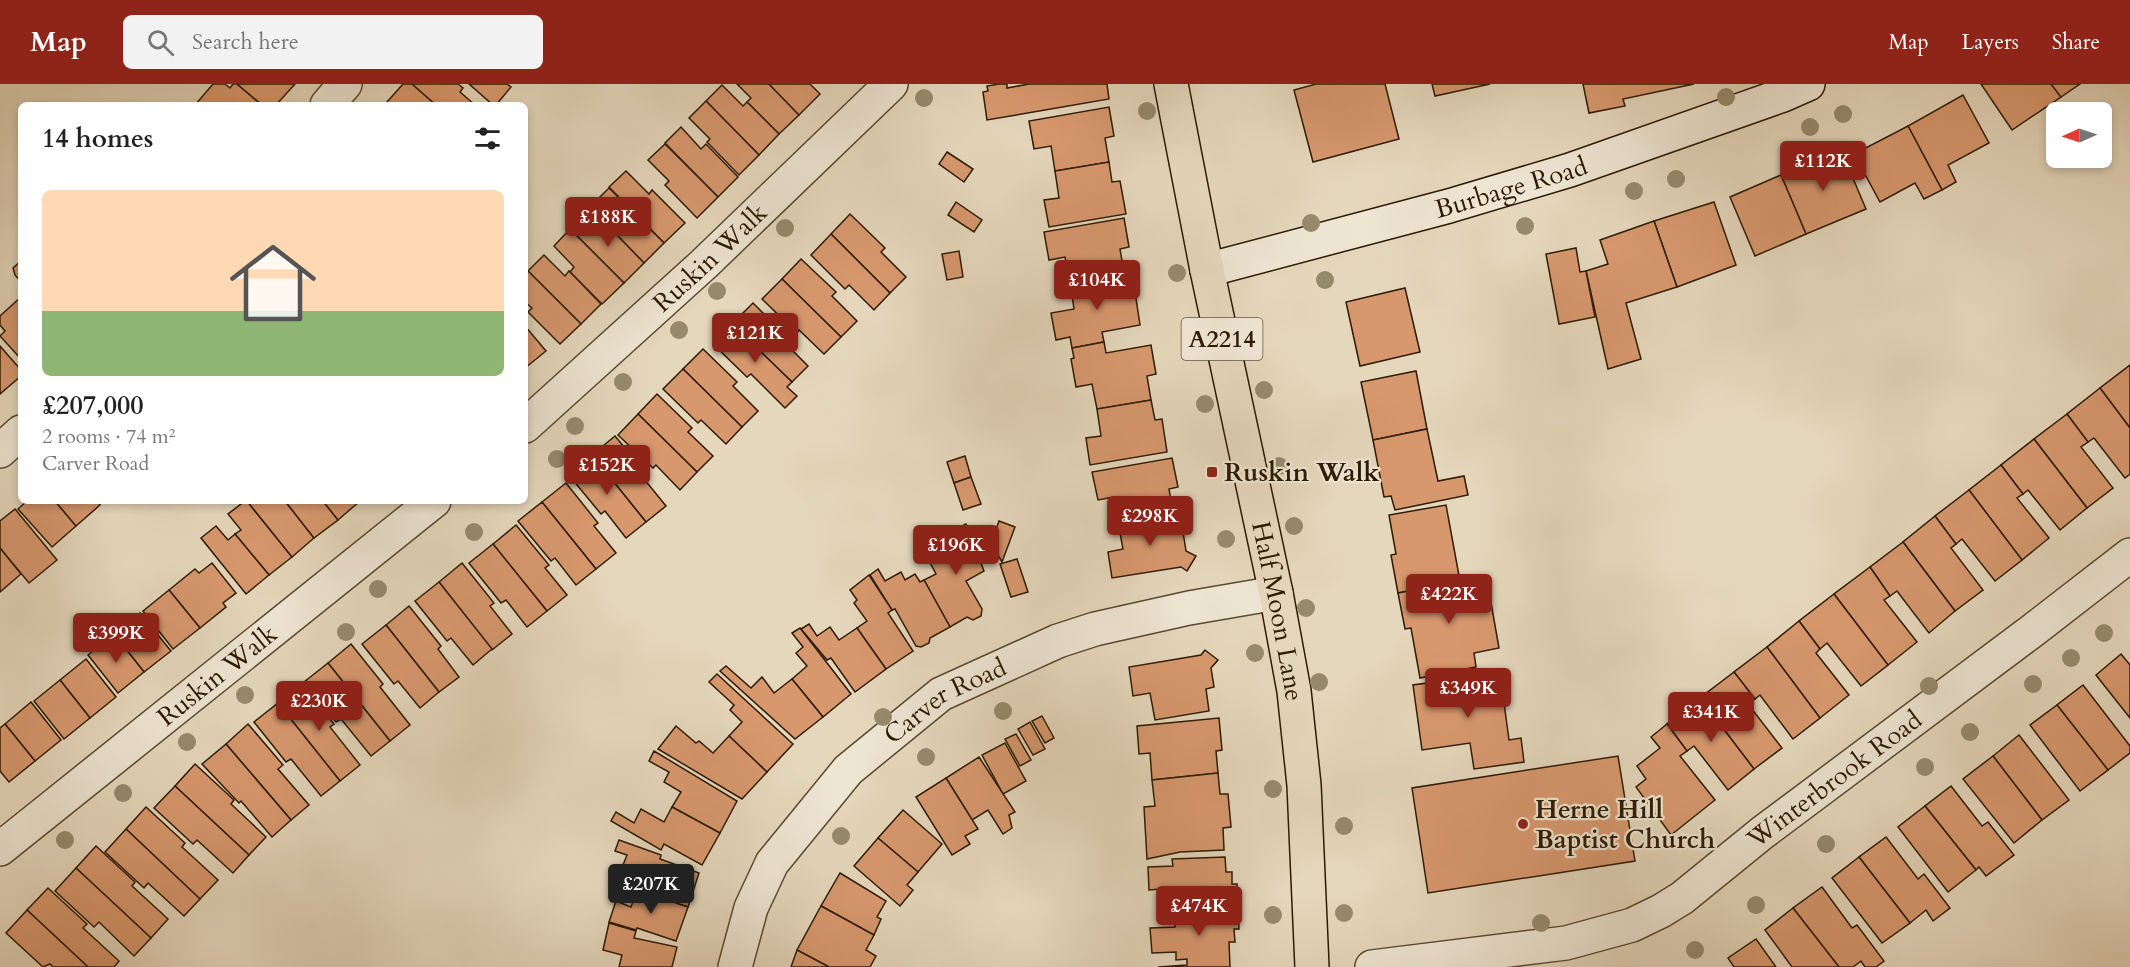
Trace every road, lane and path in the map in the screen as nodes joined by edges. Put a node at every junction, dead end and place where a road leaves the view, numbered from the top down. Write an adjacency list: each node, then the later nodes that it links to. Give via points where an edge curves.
1 (345, 84): 5 (street)
2 (891, 84): 7 (street, Ruskin Walk, via 704,264)
3 (1171, 84): 6 (main road, Half Moon Lane / A2214)
4 (1808, 84): 6 (street, Burbage Road, via 1570,170)
5 (330, 102)
6 (1207, 270): 12 (main road, Half Moon Lane / A2214)
7 (528, 423)
8 (18, 435): 9 (street)
9 (0, 451)
10 (430, 504): 13 (street, Ruskin Walk)
11 (2130, 555): 16 (street, Winterbrook Road, via 1661,911 1594,937)
12 (1276, 592): 14 (street, Carver Road, via 1095,629 1058,641 941,694 848,770 772,863 751,908); 15 (main road, Half Moon Lane / A2214, via 1294,691 1304,785)
13 (0, 849)
14 (735, 967)
15 (1312, 967)
16 (1372, 967)

